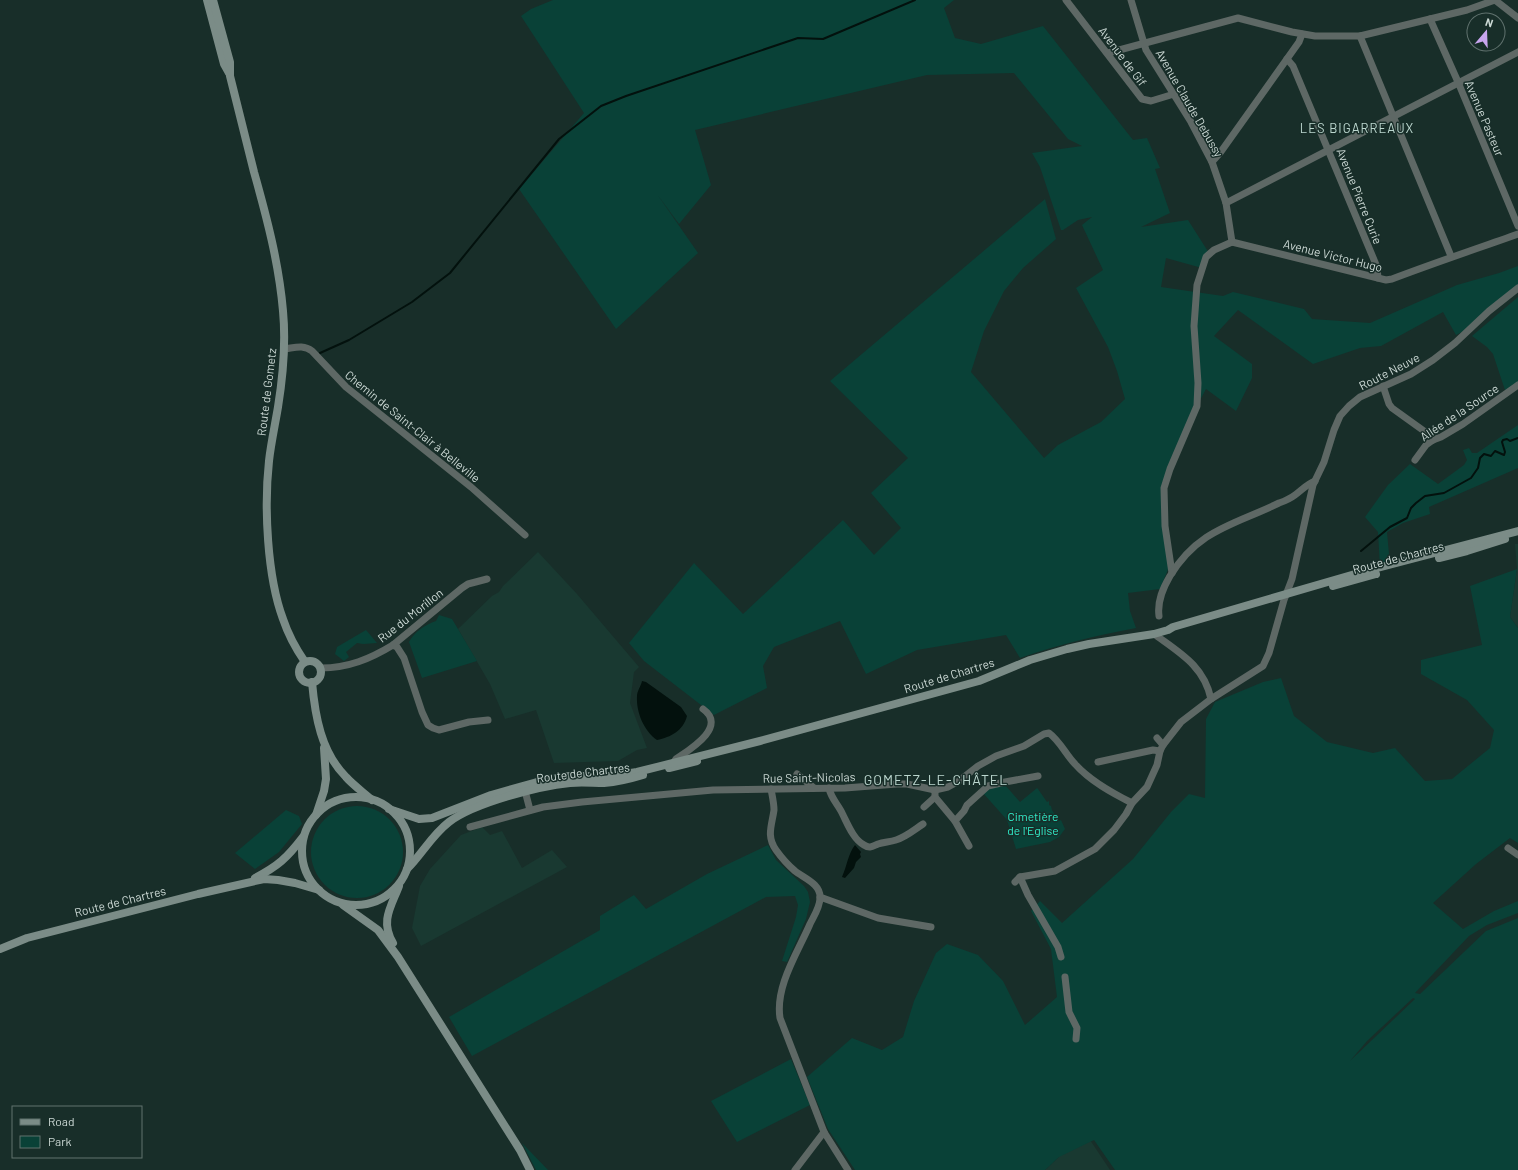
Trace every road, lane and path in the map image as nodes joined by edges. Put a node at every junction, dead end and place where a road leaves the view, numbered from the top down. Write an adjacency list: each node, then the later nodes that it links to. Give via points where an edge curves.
1 (207, 0): 14 (main road, Route de Gometz, via 224,64)
2 (213, 0): 14 (main road, Route de Gometz, via 230,62)
3 (1066, 0): 12 (street, Avenue de Gif)
4 (1131, 0): 10 (street, Avenue Claude Debussy)
5 (1495, 0): 6 (street); 7 (street)
6 (1518, 18)
7 (1430, 19): 9 (street); 15 (street, Avenue Pasteur)
8 (1302, 34): 9 (street); 10 (street, via 1238,18); 13 (street)
9 (1360, 36): 17 (street)
10 (1144, 43): 12 (street); 16 (street, Avenue Claude Debussy)
11 (1518, 52): 15 (street)
12 (1108, 53): 16 (street, Avenue de Gif, via 1142,99 1151,101)
13 (1287, 59): 18 (street, Avenue Pierre Curie, via 1293,66); 19 (street)
14 (230, 76): 27 (main road, Route de Gometz, via 276,261 283,312)
15 (1458, 82): 17 (street); 21 (street, Avenue Pasteur)
16 (1174, 94): 19 (street, Avenue Claude Debussy)
17 (1393, 116): 18 (street); 24 (street)
18 (1328, 150): 20 (street); 25 (street, Avenue Pierre Curie, via 1377,267)
19 (1212, 162): 20 (street, Avenue Claude Debussy)
20 (1226, 203): 23 (street, Avenue Claude Debussy)
21 (1518, 226)
22 (1518, 234): 24 (street, Avenue Victor Hugo)
23 (1232, 242): 25 (street, Avenue Victor Hugo); 36 (street, via 1214,250 1206,257 1197,285 1194,318 1197,406 1164,488 1165,526)
24 (1451, 256): 25 (street, Avenue Victor Hugo, via 1392,279)
25 (1378, 278)
26 (1518, 288): 29 (street, Route Neuve, via 1433,360)
27 (284, 349): 34 (street, Chemin de Saint-Clair à Belleville, via 301,346 312,351 346,387 471,486); 42 (main road, Route de Gometz, via 269,460 268,527 277,600 287,629)
28 (1518, 385): 30 (street, Allée de la Source, via 1464,424)
29 (1383, 386): 30 (street, via 1392,408); 32 (street, Route Neuve, via 1360,397 1340,416)
30 (1433, 440): 31 (street, Allée de la Source)
31 (1415, 460)
32 (1315, 481): 36 (street, via 1288,499 1205,537 1192,547); 38 (street, Route Neuve, via 1292,579)
33 (1518, 531): 38 (main road, Route de Chartres, via 1362,572)
34 (525, 535)
35 (1518, 536): 38 (main road, Route de Chartres)
36 (1172, 573): 39 (street, via 1162,592)
37 (487, 579): 41 (street, Rue du Morillon, via 462,588)
38 (1285, 597): 40 (main road, Route de Chartres, via 1173,626); 45 (street, via 1269,653 1262,666)
39 (1159, 616)
40 (1154, 634): 45 (street, via 1201,673); 52 (main road, Route de Chartres, via 1067,649 1030,660 978,681)
41 (393, 645): 43 (street, Rue du Morillon, via 352,665); 47 (street, via 404,658 428,725 439,730 468,722)
42 (305, 662): 43 (main road, via 314,661); 44 (main road, via 300,668 300,675 305,681)
43 (321, 668): 44 (main road, via 318,679)
44 (312, 682): 49 (main road, via 318,724)
45 (1211, 699): 50 (street, via 1181,722)
46 (703, 709): 52 (street, via 710,717 706,737 676,759)
47 (488, 720)
48 (1157, 738): 50 (street)
49 (324, 744): 60 (main road, via 346,778); 65 (main road, via 326,779)
50 (1162, 748): 51 (street); 61 (street, via 1147,787)
51 (1098, 762)
52 (674, 764): 57 (main road, Route de Chartres, via 624,780)
53 (797, 774): 55 (street)
54 (1038, 776): 66 (street, via 988,786 967,805)
55 (814, 788): 56 (street, Rue Saint-Nicolas); 58 (street, Rue Saint-Nicolas)
56 (829, 788): 59 (street, Rue Saint-Nicolas, via 907,784); 67 (street, via 853,833 867,847 898,840)
57 (525, 789): 63 (main road, Route de Chartres, via 491,795 432,818 419,819); 64 (street); 73 (main road, Route de Chartres, via 456,817 436,834)
58 (771, 789): 64 (street, Rue Saint-Nicolas, via 667,794); 79 (street, via 774,809 770,832 772,844 786,863 813,883)
59 (935, 794): 61 (street, via 996,756 1049,734 1084,773 1112,793); 62 (street); 66 (street)
60 (372, 800): 63 (main road); 65 (main road, via 357,797 342,799)
61 (1132, 802): 74 (street, via 1114,830 1096,849 1055,871)
62 (924, 807)
63 (389, 809): 73 (main road, via 400,819 409,840 410,855)
64 (530, 810): 68 (street, Rue Saint-Nicolas)
65 (316, 815): 69 (main road)
66 (955, 821): 70 (street)
67 (923, 824)
68 (470, 827)
69 (305, 834): 75 (main road, Route de Chartres, via 280,864); 78 (main road, via 302,849 304,864 310,878)
70 (969, 846)
71 (1508, 848): 72 (street)
72 (1518, 855)
73 (407, 869): 77 (main road)
74 (1020, 877): 76 (street); 84 (street)
75 (247, 882): 78 (main road, Route de Chartres, via 278,880); 82 (main road, Route de Chartres, via 27,938)
76 (1015, 882)
77 (400, 883): 80 (main road, via 389,894 368,904); 83 (main road, via 386,918 388,933)
78 (320, 890): 80 (main road)
79 (820, 897): 81 (street, via 878,918); 87 (street, via 786,977 778,1009 783,1029)
80 (339, 902): 83 (main road, via 378,930)
81 (932, 927)
82 (0, 949)
83 (398, 957): 88 (main road, via 516,1143)
84 (1061, 957)
85 (1065, 977): 86 (street, via 1069,1012 1077,1028)
86 (1076, 1039)
87 (824, 1132): 89 (street); 90 (street)
88 (530, 1170)
89 (795, 1170)
90 (848, 1170)

